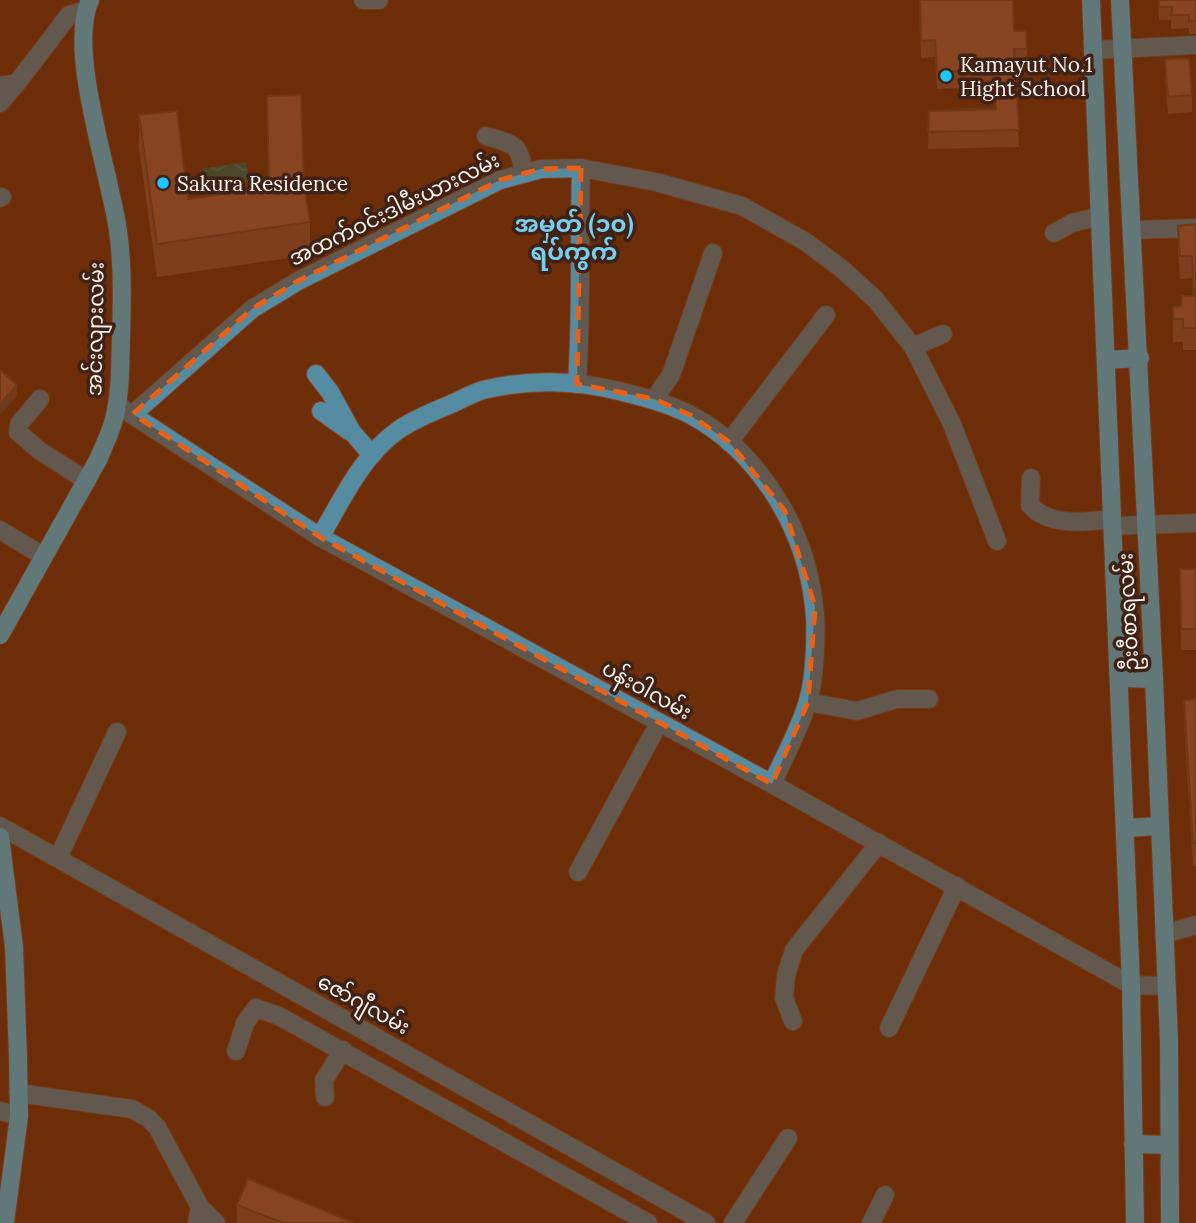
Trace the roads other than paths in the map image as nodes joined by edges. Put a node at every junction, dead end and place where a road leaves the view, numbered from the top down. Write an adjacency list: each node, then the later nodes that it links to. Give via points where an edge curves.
1 (363, 0): 2 (street)
2 (379, 0)
3 (1091, 0): 7 (main road, ဦးဝီစာရလမ်း)
4 (1120, 0): 8 (main road, ဦးဝီစာရလမ်း)
5 (87, 5): 9 (street, via 69,15); 29 (main road, အင်းလျားလမ်း, via 82,42 85,69 118,231 122,313)
6 (1196, 45): 8 (street)
7 (1093, 50): 8 (street); 15 (main road, ဦးဝီစာရလမ်း)
8 (1124, 50): 14 (main road, ဦးဝီစာရလမ်း)
9 (8, 84): 10 (street)
10 (0, 103)
11 (486, 136): 13 (street, via 516,148 522,156)
12 (581, 168): 13 (street, အထက်ဝင်းဒါမီးယားလမ်း); 22 (street, အထက်ဝင်းဒါမီးယားလမ်း, via 656,182 759,214 842,269 875,299); 26 (street)
13 (523, 173): 31 (street, အထက်ဝင်းဒါမီးယားလမ်း, via 398,229 252,309)
14 (1132, 209): 15 (main road); 17 (main road, ဦးဝီစာရလမ်း)
15 (1100, 214): 18 (street); 24 (main road, ဦးဝီစာရလမ်း)
16 (1196, 228): 17 (street)
17 (1133, 230): 23 (main road, ဦးဝီစာရလမ်း)
18 (1054, 233)
19 (713, 253): 28 (street, via 671,375)
20 (826, 315): 33 (street)
21 (943, 334): 22 (street)
22 (913, 347): 42 (street, အထက်ဝင်းဒါမီးယားလမ်း, via 952,424)
23 (1140, 358): 24 (main road); 39 (main road, ဦးဝီစာရလမ်း)
24 (1106, 360): 37 (main road, ဦးဝီစာရလမ်း)
25 (316, 374): 32 (street)
26 (577, 384): 28 (street); 34 (street, via 514,384 481,391 397,431)
27 (40, 399): 36 (street, via 19,424 18,432)
28 (654, 400): 33 (street, via 690,415)
29 (117, 405): 31 (street, ပန်းဝါလမ်း); 36 (main road, အင်းလျားလမ်း, via 110,433)
30 (321, 411): 32 (street)
31 (133, 414): 41 (street, ပန်းဝါလမ်း)
32 (352, 432): 34 (street)
33 (729, 442): 48 (street, via 757,470 785,511 804,558 815,607)
34 (372, 455): 41 (street)
35 (1031, 478): 37 (street, via 1030,505 1037,513 1069,521)
36 (87, 481): 43 (main road, အင်းလျားလမ်း)
37 (1113, 522): 39 (street); 45 (main road, ဦးဝီစာရလမ်း)
38 (1196, 523): 39 (street)
39 (1147, 525): 46 (main road, ဦးဝီစာရလမ်း)
40 (0, 530): 43 (street)
41 (320, 537): 49 (street, ပန်းဝါလမ်း)
42 (997, 541)
43 (43, 556): 44 (main road, အင်းလျားလမ်း)
44 (0, 635)
45 (1119, 678): 46 (main road); 54 (main road, ဦးဝီစာရလမ်း)
46 (1154, 678): 53 (main road, ဦးဝီစာရလမ်း)
47 (929, 699): 48 (street, via 897,699 857,710)
48 (808, 702): 51 (street)
49 (660, 723): 51 (street, ပန်းဝါလမ်း); 58 (street)
50 (117, 732): 57 (street)
51 (772, 784): 56 (street, ပန်းဝါလမ်း)
52 (0, 826): 57 (street, ဇော်ဂျီလမ်း)
53 (1160, 826): 54 (main road); 61 (main road, ဦးဝီစာရလမ်း)
54 (1125, 828): 63 (main road, ဦးဝီစာရလမ်း)
55 (0, 837): 62 (main road)
56 (879, 843): 59 (street, ပန်းဝါလမ်း); 65 (street, via 794,950 784,998)
57 (58, 858): 81 (street, ဇော်ဂျီလမ်း)
58 (578, 872)
59 (957, 886): 63 (street, ပန်းဝါလမ်း); 66 (street)
60 (1196, 925): 61 (street)
61 (1164, 934): 64 (main road, ဦးဝီစာရလမ်း)
62 (7, 946): 69 (main road)
63 (1131, 985): 64 (street, ပန်းဝါလမ်း); 74 (main road, ဦးဝီစာရလမ်း)
64 (1166, 986): 75 (main road, ဦးဝီစာရလမ်း)
65 (793, 1021)
66 (890, 1028)
67 (236, 1051): 68 (street, via 245,1023 256,1008)
68 (343, 1051): 70 (street, via 324,1080); 80 (street)
69 (18, 1093): 72 (main road); 77 (street, via 132,1109 148,1118 158,1128)
70 (325, 1097)
71 (0, 1111): 72 (street)
72 (19, 1116): 78 (main road)
73 (788, 1138): 82 (street)
74 (1133, 1144): 75 (main road); 84 (main road, ဦးဝီစာရလမ်း)
75 (1169, 1145): 85 (main road, ဦးဝီစာရလမ်း)
76 (885, 1195): 83 (street)
77 (198, 1215): 79 (street)
78 (5, 1223)
79 (216, 1223)
80 (648, 1223)
81 (706, 1223)
82 (733, 1223)
83 (871, 1223)
84 (1135, 1223)
85 (1170, 1223)

